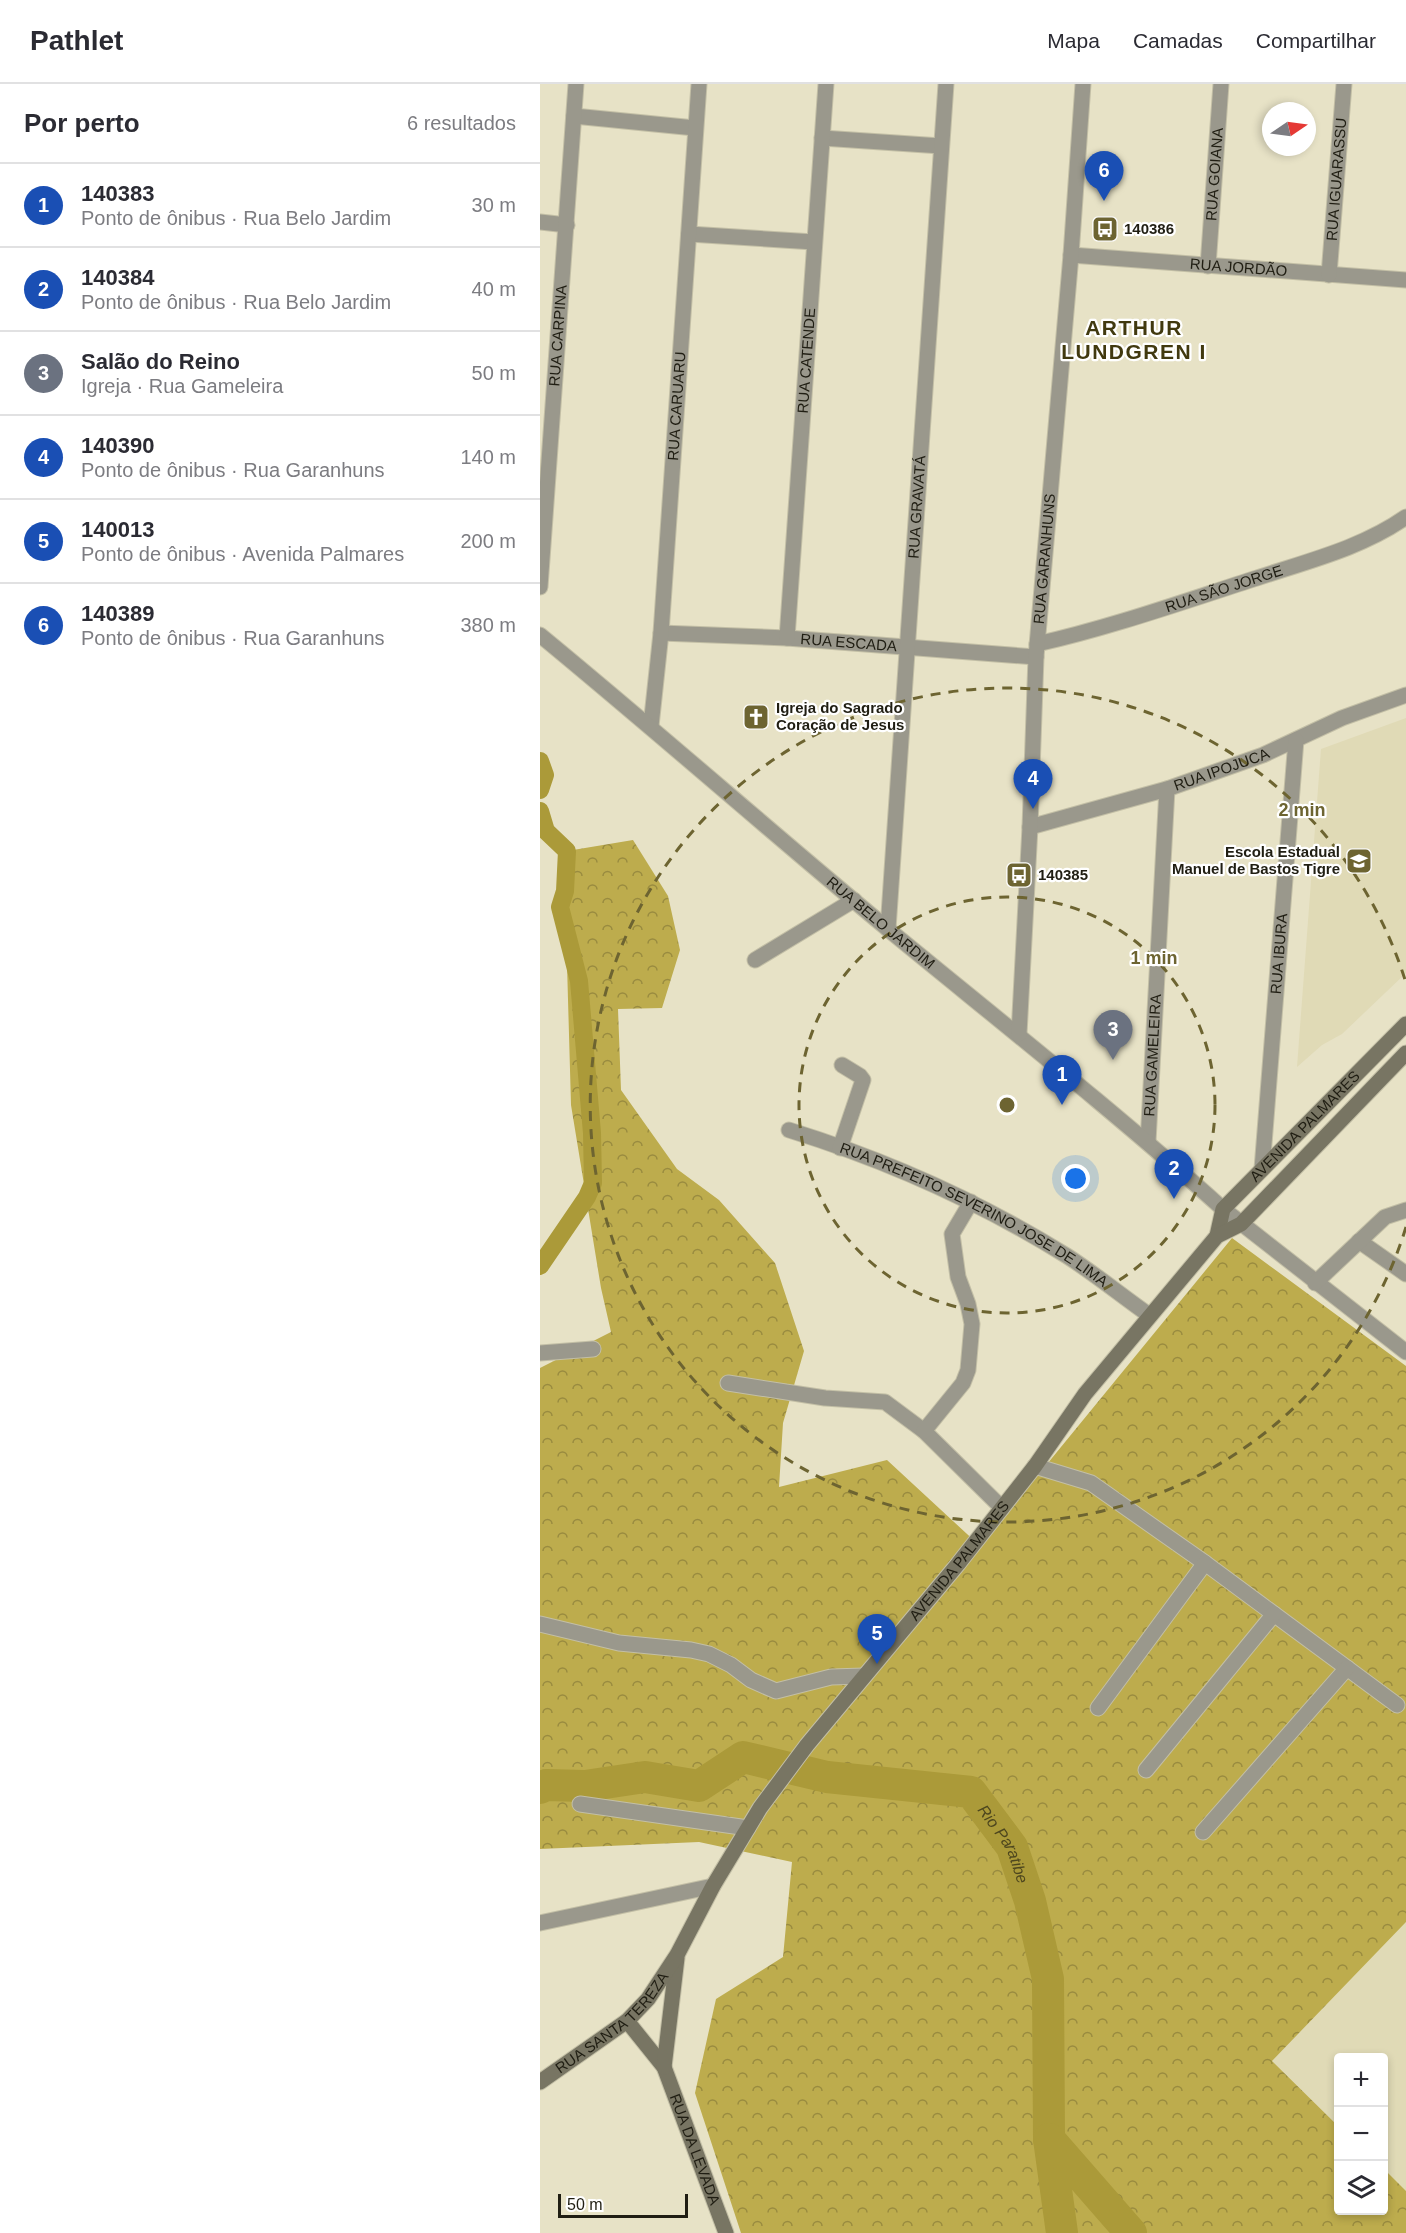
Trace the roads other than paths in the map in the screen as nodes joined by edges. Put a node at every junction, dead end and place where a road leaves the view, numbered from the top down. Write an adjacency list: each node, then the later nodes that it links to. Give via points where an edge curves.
1 (576, 84): 8 (street, RUA CARPINA)
2 (699, 84): 9 (street, RUA CARUARU)
3 (826, 84): 10 (street, RUA CATENDE)
4 (946, 84): 11 (street, RUA GRAVATÁ)
5 (1083, 84): 16 (street, RUA GARANHUNS)
6 (1221, 84): 17 (street, RUA GOIANA)
7 (1344, 84): 18 (street, RUA IGUARASSU)
8 (574, 116): 9 (street); 13 (street, RUA CARPINA)
9 (695, 128): 14 (street, RUA CARUARU)
10 (822, 138): 11 (street); 15 (street, RUA CATENDE)
11 (941, 146): 25 (street, RUA GRAVATÁ)
12 (540, 222): 13 (street)
13 (567, 225): 21 (street, RUA CARPINA)
14 (689, 234): 15 (street); 22 (street, RUA CARUARU)
15 (814, 242): 24 (street, RUA CATENDE)
16 (1071, 255): 17 (street, RUA JORDÃO); 26 (street, RUA GARANHUNS)
17 (1208, 266): 18 (street, RUA JORDÃO)
18 (1329, 275): 19 (street, RUA JORDÃO)
19 (1406, 280)
20 (1406, 517): 26 (street, RUA SÃO JORGE, via 1370,539)
21 (540, 587)
22 (661, 633): 24 (street, RUA ESCADA); 28 (street, RUA CARUARU)
23 (540, 635): 28 (street, RUA BELO JARDIM)
24 (788, 638): 25 (street, RUA ESCADA)
25 (910, 648): 26 (street, RUA ESCADA); 33 (street, RUA GRAVATÁ)
26 (1036, 651): 31 (street, RUA GARANHUNS)
27 (1406, 695): 29 (street, RUA IPOJUCA)
28 (651, 726): 32 (street, RUA BELO JARDIM)
29 (1296, 740): 30 (street, RUA IPOJUCA); 42 (street, RUA IBURA)
30 (1167, 789): 31 (street, RUA IPOJUCA); 40 (street, RUA GAMELEIRA)
31 (1030, 826): 36 (street, RUA GARANHUNS)
32 (854, 900): 33 (street, RUA BELO JARDIM); 34 (street)
33 (888, 929): 36 (street, RUA BELO JARDIM)
34 (755, 960)
35 (1406, 1024): 42 (main road, AVENIDA PALMARES)
36 (1018, 1034): 40 (street, RUA BELO JARDIM)
37 (1406, 1053): 46 (main road, AVENIDA PALMARES)
38 (842, 1065): 41 (street, via 863,1080)
39 (789, 1130): 41 (street, RUA PREFEITO SEVERINO JOSE DE LIMA)
40 (1148, 1142): 44 (street, RUA BELO JARDIM)
41 (840, 1148): 43 (street, RUA PREFEITO SEVERINO JOSE DE LIMA)
42 (1262, 1169): 44 (main road, AVENIDA PALMARES)
43 (971, 1202): 51 (street, RUA PREFEITO SEVERINO JOSE DE LIMA, via 1070,1258); 56 (street, via 952,1234 958,1277 972,1324 968,1370 963,1383)
44 (1222, 1209): 46 (street, RUA BELO JARDIM); 47 (main road)
45 (1406, 1210): 48 (street, via 1385,1217)
46 (1241, 1224): 47 (main road, AVENIDA PALMARES); 50 (street, RUA BELO JARDIM)
47 (1217, 1236): 51 (main road, AVENIDA PALMARES)
48 (1359, 1241): 49 (street); 50 (street)
49 (1406, 1274)
50 (1315, 1283): 53 (street, RUA BELO JARDIM)
51 (1149, 1315): 57 (main road, AVENIDA PALMARES, via 1085,1394)
52 (592, 1349): 54 (street)
53 (1406, 1352)
54 (540, 1353)
55 (728, 1383): 56 (street, via 825,1398 885,1402)
56 (924, 1431): 58 (street)
57 (1035, 1467): 58 (main road, AVENIDA PALMARES); 59 (street, via 1091,1483)
58 (1002, 1508): 63 (main road, AVENIDA PALMARES)
59 (1205, 1563): 60 (street); 65 (street)
60 (1274, 1614): 62 (street); 66 (street)
61 (540, 1624): 63 (street, via 619,1643 709,1654 776,1691 831,1677)
62 (1347, 1668): 64 (street); 69 (street)
63 (864, 1676): 68 (main road, AVENIDA PALMARES)
64 (1397, 1705)
65 (1098, 1708)
66 (1146, 1770)
67 (580, 1804): 68 (street)
68 (748, 1828): 70 (main road, AVENIDA PALMARES)
69 (1203, 1832)
70 (713, 1886): 71 (street); 72 (main road, AVENIDA PALMARES)
71 (540, 1923)
72 (677, 1955): 73 (main road, RUA SANTA TEREZA, via 648,1999); 74 (main road, RUA DA LEVADA)
73 (627, 2021): 74 (main road, RUA DA LEVADA); 75 (main road, RUA SANTA TEREZA)
74 (664, 2067): 76 (main road, RUA DA LEVADA)
75 (540, 2082)
76 (726, 2233)

